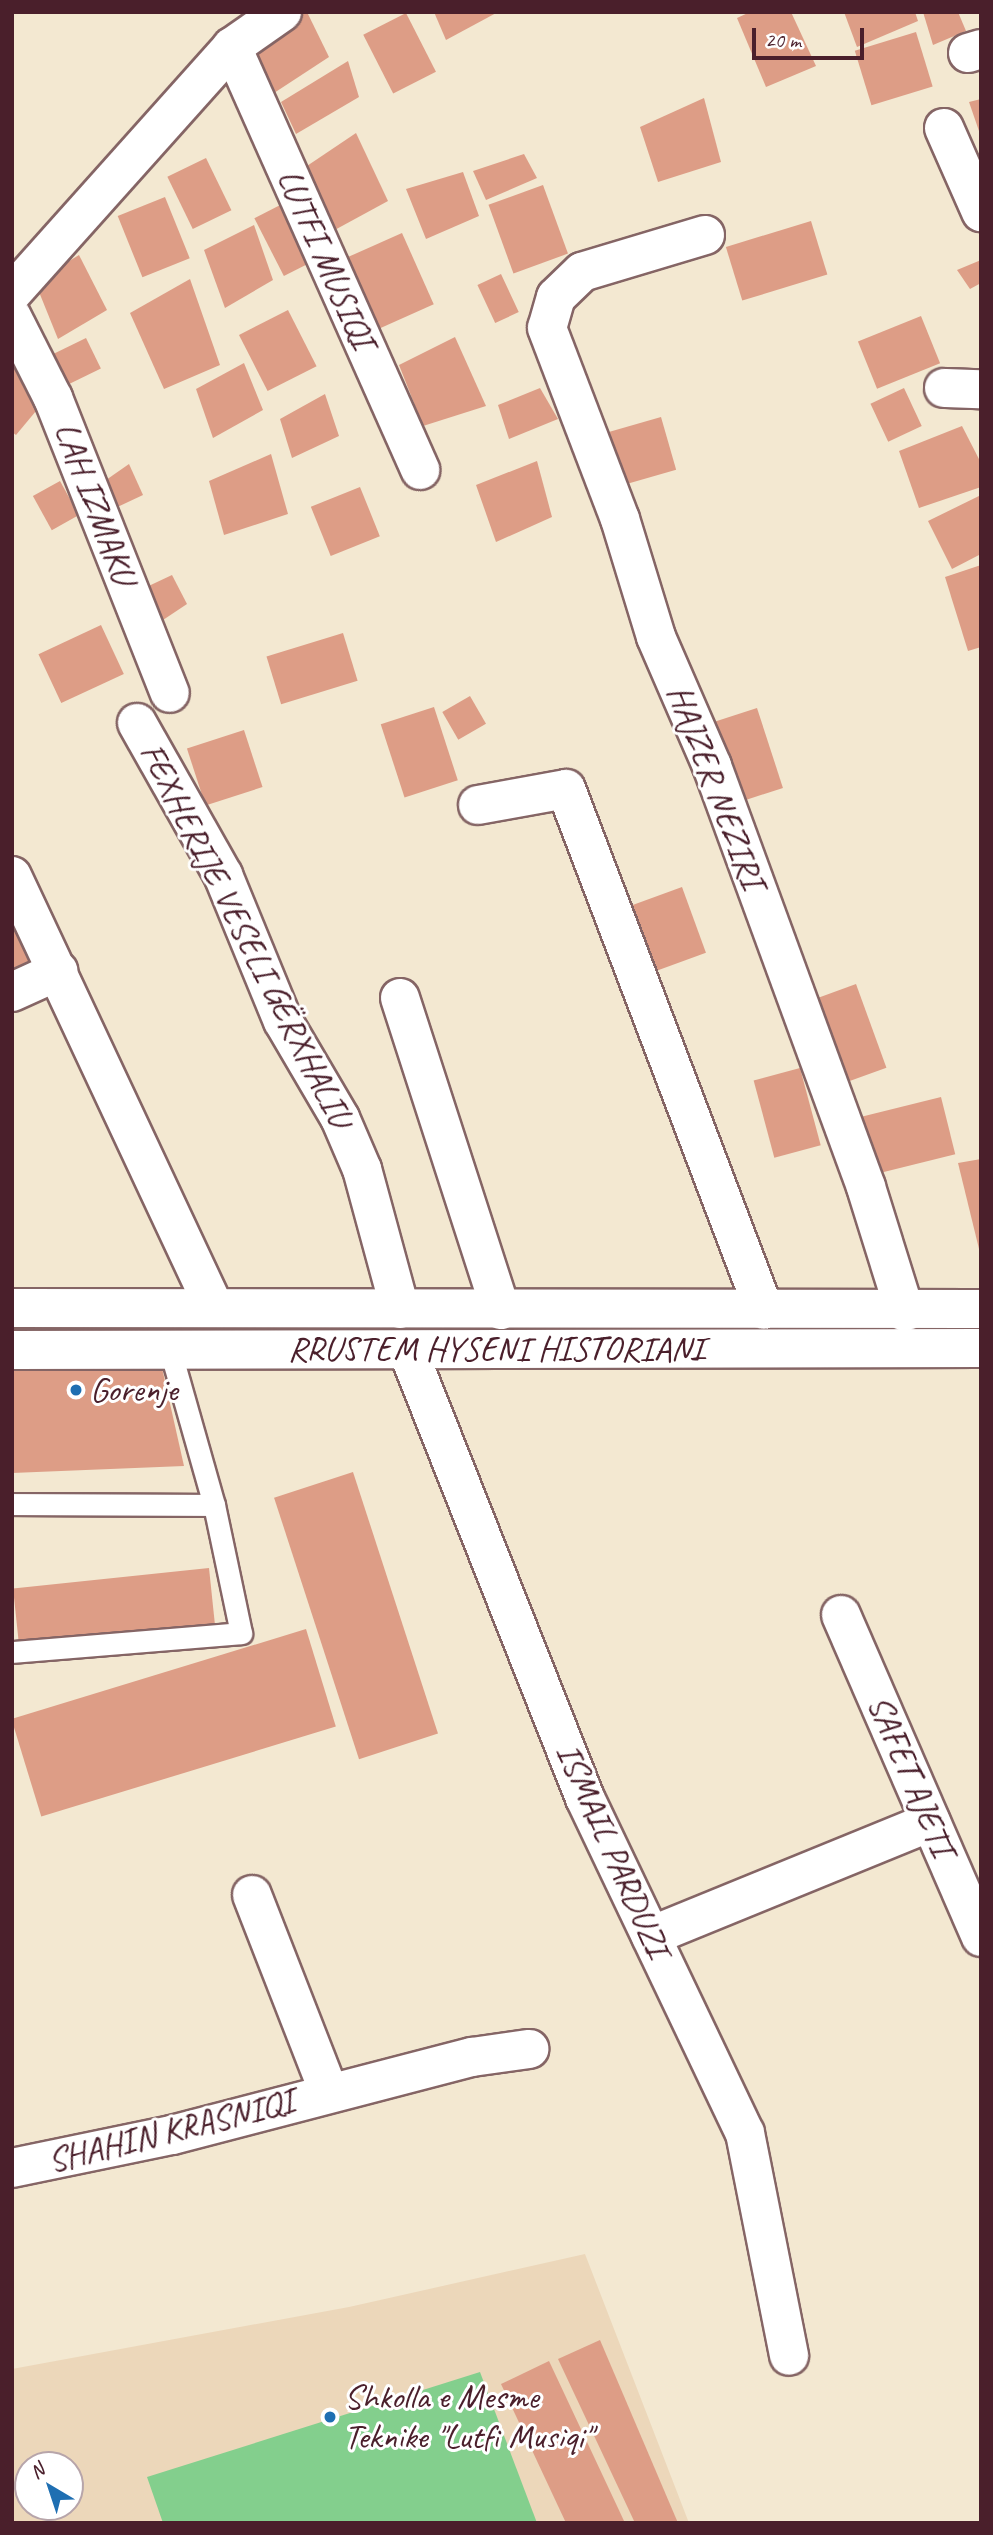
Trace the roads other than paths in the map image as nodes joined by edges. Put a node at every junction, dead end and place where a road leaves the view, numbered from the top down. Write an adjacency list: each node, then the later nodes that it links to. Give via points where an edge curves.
1 (282, 12): 2 (street)
2 (232, 47): 6 (street); 8 (street, LUTFI MUSIQI)
3 (944, 128): 4 (street)
4 (981, 212)
5 (705, 235): 22 (street, HAJZER NEZIRI, via 582,272 556,297 547,328 620,519 656,637 712,765 866,1187)
6 (12, 293)
7 (12, 317): 9 (street, LAH IZMAKU, via 53,398)
8 (420, 470)
9 (170, 693)
10 (137, 723): 18 (street, FEXHERIJE VESELI GËRXHALIU, via 223,875 283,1021 340,1118 362,1169)
11 (478, 805): 21 (street, via 566,789)
12 (12, 876): 13 (street)
13 (58, 971): 14 (street); 16 (street)
14 (12, 992)
15 (400, 998): 20 (street, RRUSTEM HYSENI HISTORIANI)
16 (213, 1306): 17 (street, RRUSTEM HYSENI HISTORIANI); 18 (street, RRUSTEM HYSENI HISTORIANI)
17 (12, 1308)
18 (400, 1309): 20 (street, RRUSTEM HYSENI HISTORIANI)
19 (981, 1309): 22 (street, RRUSTEM HYSENI HISTORIANI)
20 (501, 1310): 21 (street, RRUSTEM HYSENI HISTORIANI)
21 (765, 1310): 22 (street, RRUSTEM HYSENI HISTORIANI)
22 (905, 1312)
23 (981, 1348): 26 (street, RRUSTEM HYSENI HISTORIANI)
24 (170, 1349): 25 (street, RRUSTEM HYSENI HISTORIANI); 26 (street, RRUSTEM HYSENI HISTORIANI); 28 (lane)
25 (12, 1350)
26 (408, 1351): 33 (street, ISMAIL PARDUZI, via 585,1798)
27 (12, 1504): 28 (lane)
28 (214, 1505): 30 (lane, via 241,1633)
29 (841, 1615): 31 (street, SAFET AJETI)
30 (12, 1652)
31 (931, 1822): 33 (street); 34 (street, SAFET AJETI)
32 (252, 1895): 36 (street, SHAHIN KRASNIQI)
33 (651, 1936): 38 (street, ISMAIL PARDUZI, via 745,2133)
34 (981, 1937)
35 (528, 2049): 36 (street, SHAHIN KRASNIQI)
36 (329, 2092): 37 (street, SHAHIN KRASNIQI)
37 (12, 2168)
38 (789, 2356)

